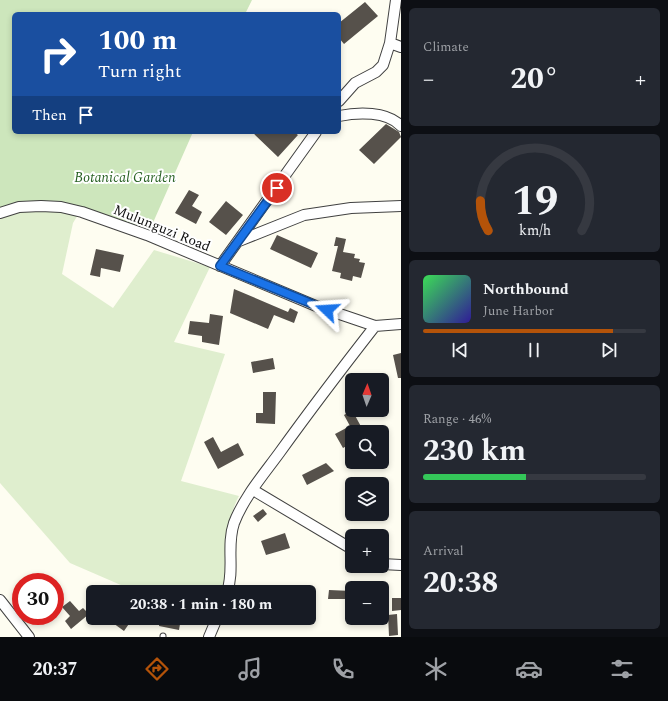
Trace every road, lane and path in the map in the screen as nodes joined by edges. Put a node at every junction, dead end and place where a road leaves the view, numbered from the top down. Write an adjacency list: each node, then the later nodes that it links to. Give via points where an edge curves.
1 (396, 0): 2 (street)
2 (390, 43): 3 (street); 4 (street, via 383,65 376,72 354,83)
3 (401, 47)
4 (341, 99)
5 (341, 116): 6 (street, via 378,115 389,117)
6 (401, 126)
7 (315, 134): 10 (street)
8 (401, 206): 10 (street, via 351,208 304,215)
9 (0, 212): 11 (street, Mulunguzi Road, via 19,207 41,206 82,212 140,232)
10 (239, 241): 11 (street)
11 (220, 266): 13 (street, Mulunguzi Road, via 316,306)
12 (401, 324): 13 (street, Mulunguzi Road)
13 (375, 326): 14 (street, via 328,385)
14 (253, 490): 15 (street); 18 (street, via 237,516 231,535)
15 (345, 545)
16 (389, 564): 17 (street)
17 (401, 565)
18 (228, 585)
19 (0, 600): 21 (street)
20 (214, 625): 22 (street)
21 (29, 637)
22 (209, 637)

